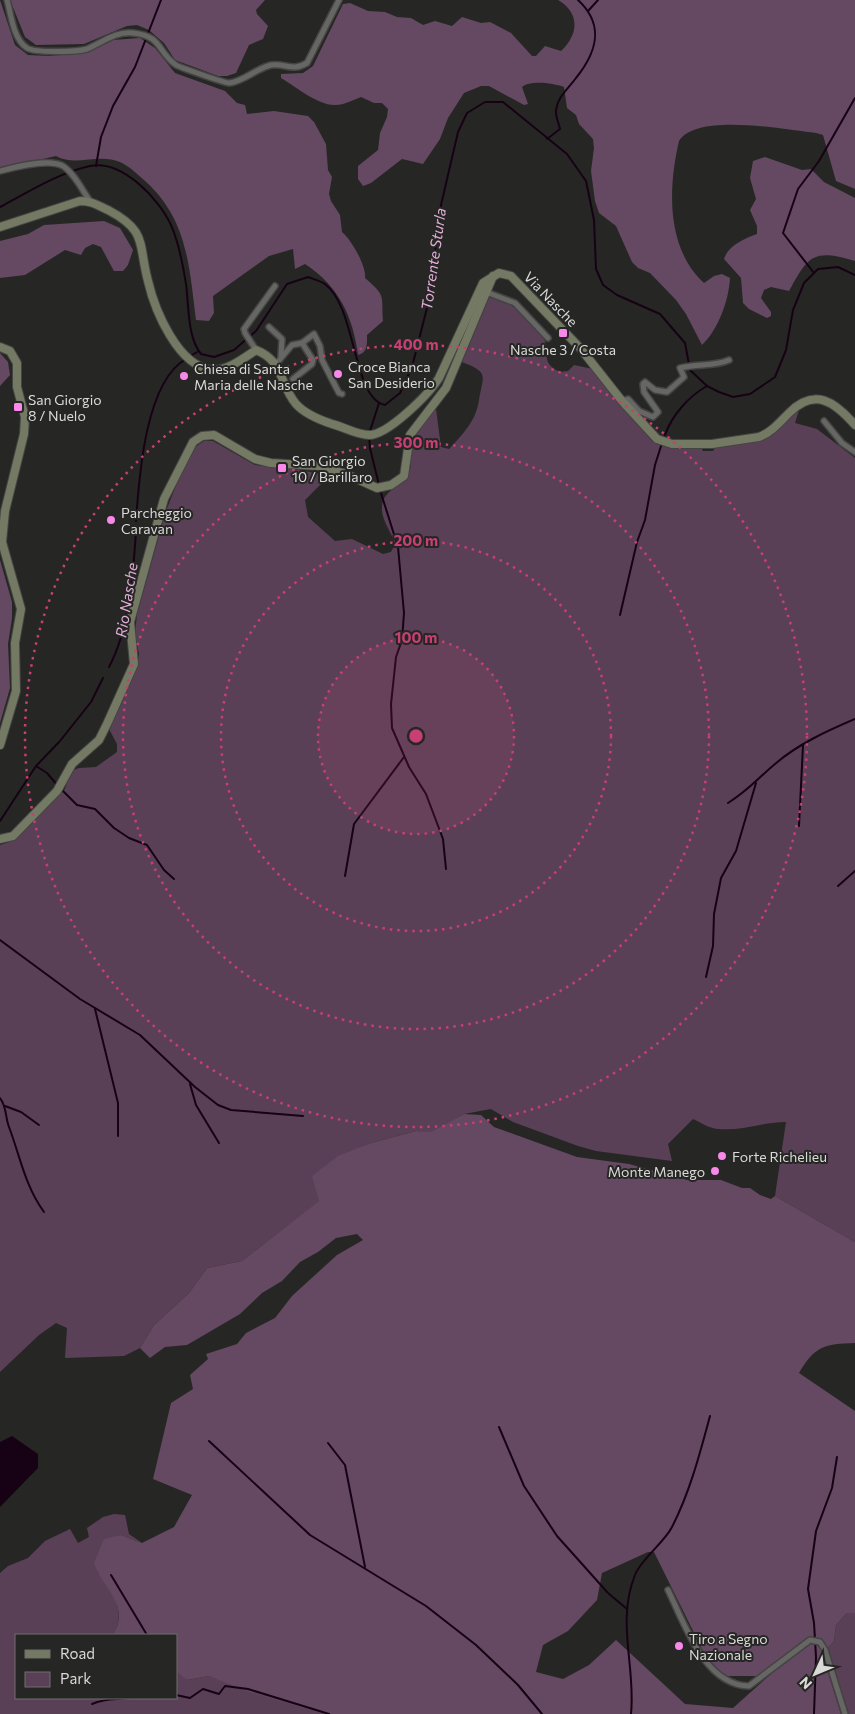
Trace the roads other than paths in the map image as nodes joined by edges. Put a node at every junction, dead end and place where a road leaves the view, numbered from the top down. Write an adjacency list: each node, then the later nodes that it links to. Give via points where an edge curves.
1 (7, 0): 2 (street, via 22,43 35,51 85,49 116,34 139,34 161,45 178,67 199,72 219,82 232,83 272,65 298,68 307,63)
2 (339, 0)
3 (0, 171): 4 (street, via 55,162 73,176)
4 (90, 201): 5 (street, via 80,201); 13 (street, via 132,225 142,246 148,281 158,310 186,357 213,370 236,363)
5 (0, 227)
6 (493, 276): 8 (street); 15 (street, via 483,283 430,392 376,434 364,434 310,415 296,404 284,383); 18 (street, Via Nasche, via 507,274 516,280 582,348)
7 (275, 286): 13 (street, via 246,324 245,333)
8 (486, 292): 10 (street, via 515,303); 23 (street, via 446,388 410,435 406,472 396,482 381,488 373,487 319,466 255,459 214,435 202,436 193,442 164,499 134,604 130,622 134,664 99,740 72,764 57,791 13,836)
9 (269, 327): 15 (street, via 282,339)
10 (548, 338)
11 (302, 343): 15 (street, via 292,345); 16 (street, via 313,360); 17 (street, via 314,334 322,360)
12 (0, 347): 22 (street, via 10,351 17,363 17,387 25,417 2,542 21,609 15,643 16,691)
13 (255, 348): 15 (street)
14 (730, 360): 18 (street, via 718,365 700,363 680,368 684,377 667,392 655,390 647,382 643,384 644,392 657,409 658,414 653,417 643,414 628,399)
15 (278, 361)
16 (293, 379)
17 (342, 394)
18 (622, 401): 20 (street, Via Nasche, via 652,435 667,444 723,443 759,437 801,403 816,400 832,402)
19 (824, 421): 21 (street, via 842,443)
20 (855, 425)
21 (855, 452)
22 (0, 745)
23 (1, 839)
24 (668, 1590): 25 (street, via 701,1656 723,1679 738,1686 749,1686 810,1640 820,1642)
25 (845, 1714)

